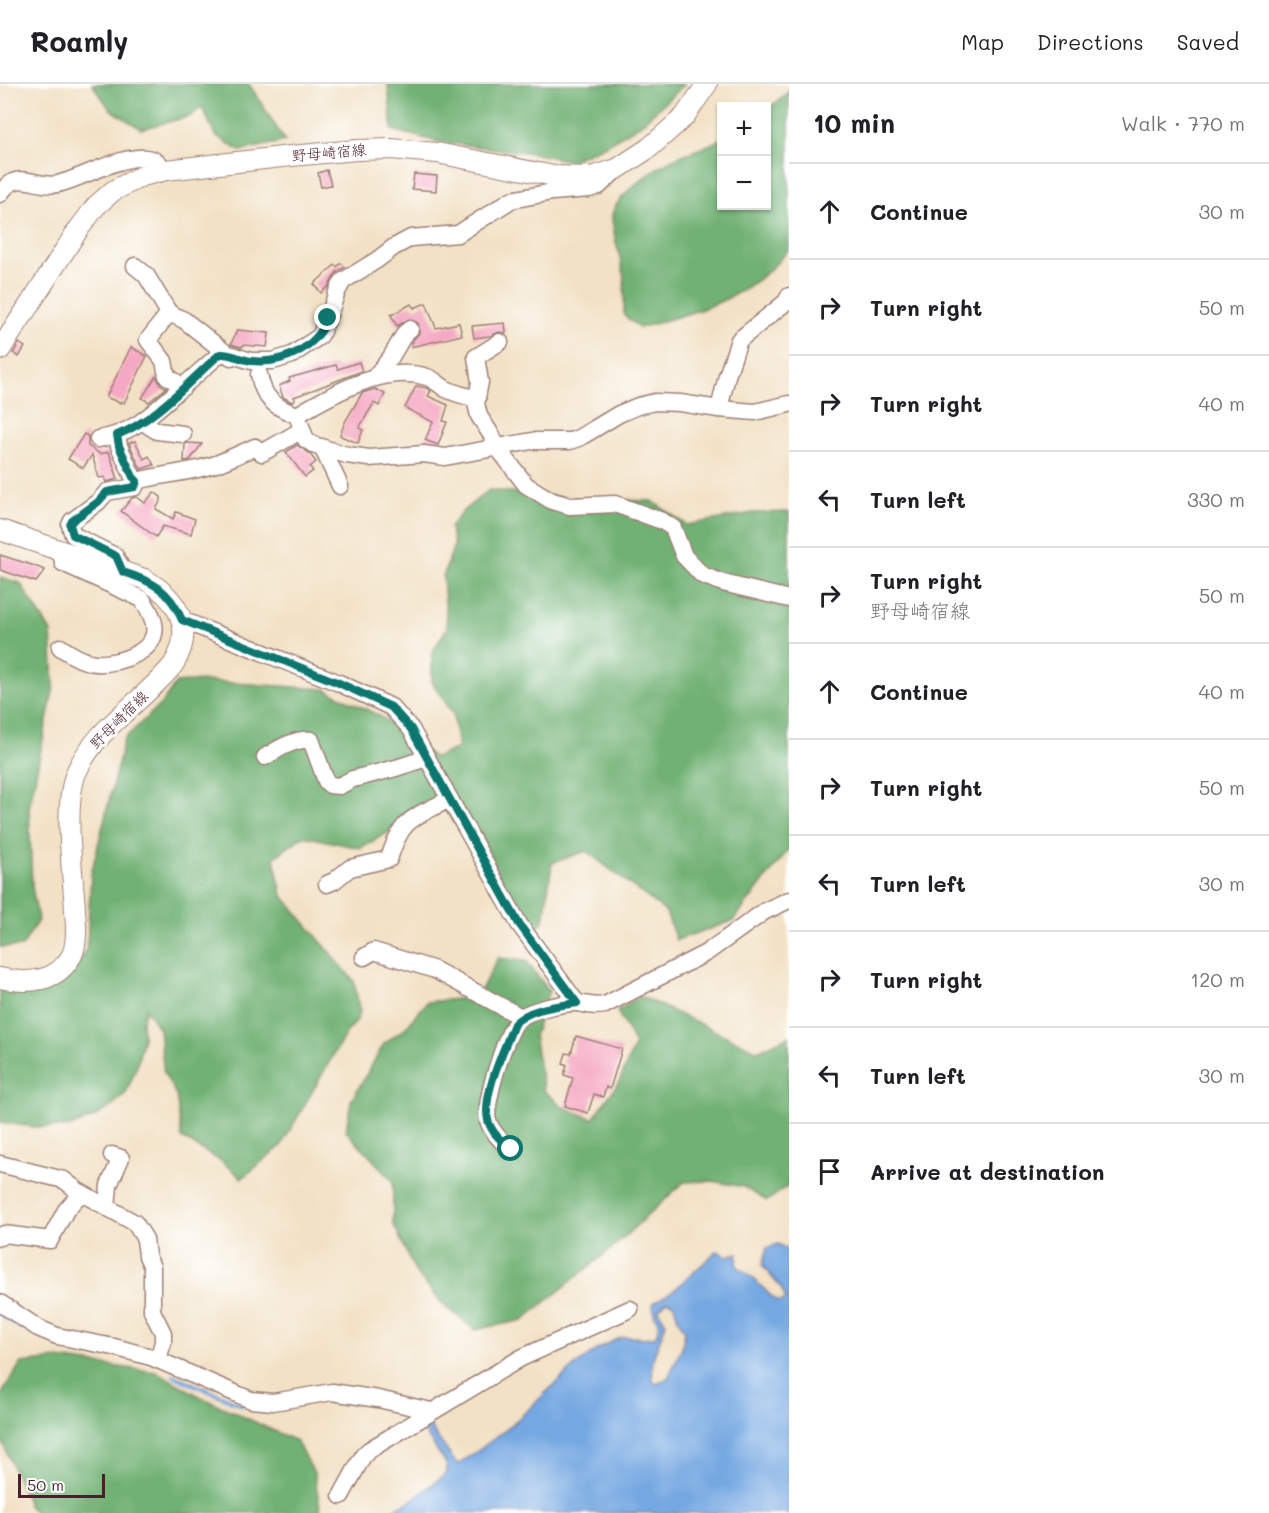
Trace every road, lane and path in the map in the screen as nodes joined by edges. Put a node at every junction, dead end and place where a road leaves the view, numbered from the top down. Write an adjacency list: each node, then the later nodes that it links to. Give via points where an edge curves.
1 (707, 84): 2 (main road, 野母崎宿線, via 684,117 649,148)
2 (617, 169): 3 (main road, 野母崎宿線, via 590,177 554,176 437,153 380,149); 11 (street, via 599,186 512,200 458,234 422,235 394,247 343,281 320,336)
3 (166, 170): 4 (street, via 154,160 121,161 57,184 20,179 9,183); 10 (main road, 野母崎宿線, via 129,182 96,206)
4 (0, 194)
5 (135, 266): 7 (street, via 146,275)
6 (789, 296): 18 (street, via 739,340)
7 (170, 313): 12 (street); 15 (street, via 148,340 164,361 167,376)
8 (410, 328): 14 (street)
9 (500, 342): 16 (street, via 476,357 480,382)
10 (0, 350)
11 (298, 352): 12 (street, via 273,361 251,361); 13 (street, via 293,360)
12 (230, 355): 13 (street, via 232,361); 15 (street, via 220,354)
13 (259, 374): 20 (street, via 268,397)
14 (374, 378): 16 (street, via 416,374); 20 (street, via 327,397)
15 (183, 387): 19 (street)
16 (477, 399): 25 (street, via 479,416)
17 (789, 404): 18 (street, via 755,412)
18 (719, 409): 25 (street, via 654,402 618,414 570,441 532,441)
19 (143, 422): 21 (street, via 157,431); 22 (street)
20 (299, 423): 24 (street, via 306,440); 26 (street, via 262,453 255,447 214,464)
21 (183, 434)
22 (117, 435): 23 (street); 26 (street)
23 (98, 439)
24 (321, 447): 25 (street, via 369,458 424,454 445,457); 27 (street)
25 (496, 447): 31 (street, via 526,485 552,501 570,506 615,504 662,521 673,528 684,556 702,575)
26 (137, 481): 30 (street, via 135,487 107,492 70,525 73,535 116,556)
27 (340, 486)
28 (0, 530): 29 (main road)
29 (61, 550): 30 (main road); 33 (street, via 63,563 142,599 151,615 154,634 133,656 114,663 88,662)
30 (123, 572): 32 (main road, via 157,586 170,597)
31 (789, 599)
32 (182, 620): 35 (street, via 391,707 411,729); 42 (main road, 野母崎宿線, via 182,646 173,665 95,741 75,775 69,810 76,940 72,954 56,974 45,979 23,982)
33 (60, 647)
34 (265, 757): 35 (street, via 294,742 311,740 326,781 339,786)
35 (427, 758): 36 (street)
36 (450, 799): 37 (street, via 402,826 389,859 350,868); 43 (street, via 519,924)
37 (327, 884)
38 (789, 887): 40 (street)
39 (789, 900): 40 (street)
40 (765, 911): 43 (street, via 706,953 605,1005)
41 (364, 957): 44 (street, via 374,951 435,970)
42 (0, 978)
43 (577, 1003): 44 (street)
44 (521, 1017): 45 (street, via 504,1049 487,1110 488,1121 499,1140)
45 (511, 1149)
46 (112, 1155): 49 (street, via 121,1158 109,1185)
47 (0, 1164): 48 (street, via 64,1180)
48 (81, 1193): 49 (street); 50 (street, via 66,1210 50,1240 4,1234)
49 (107, 1208): 53 (street, via 135,1223 145,1239 152,1267 152,1311 163,1333)
50 (0, 1237)
51 (0, 1303): 53 (street, via 57,1336)
52 (630, 1309): 54 (street, via 521,1358)
53 (158, 1360): 54 (street, via 251,1400 273,1402 332,1392)
54 (431, 1411): 55 (street, via 369,1450)
55 (340, 1496)

